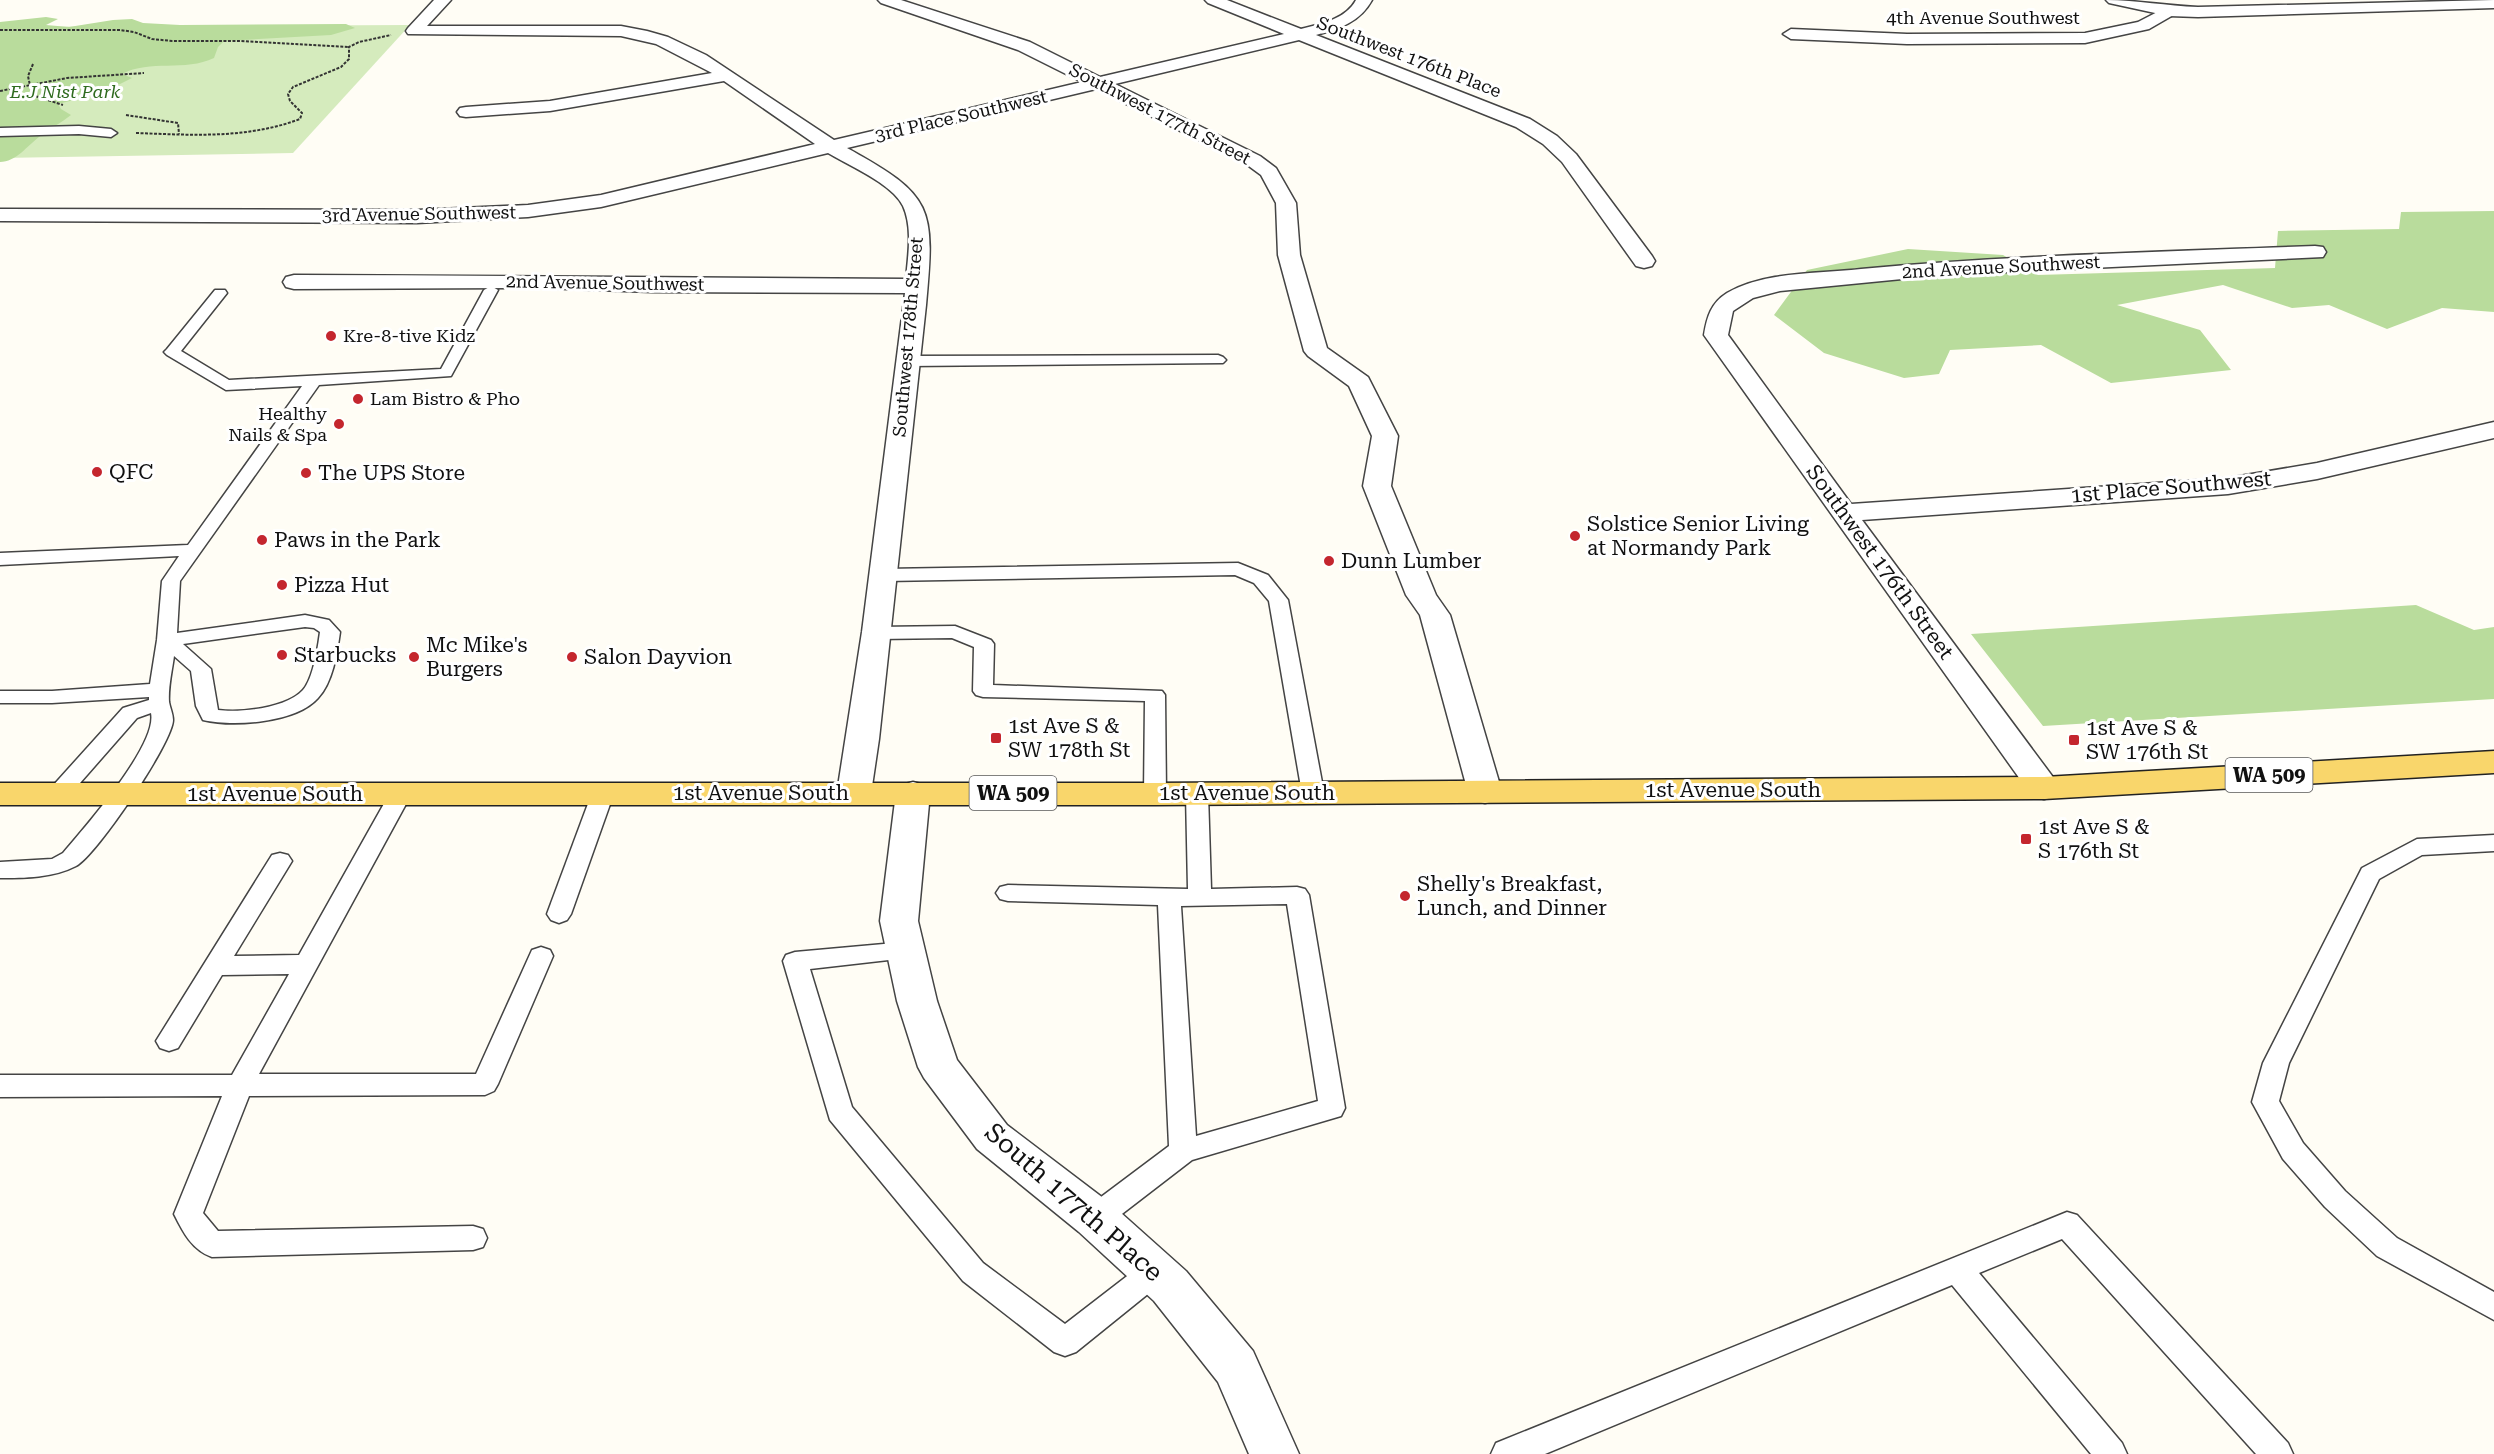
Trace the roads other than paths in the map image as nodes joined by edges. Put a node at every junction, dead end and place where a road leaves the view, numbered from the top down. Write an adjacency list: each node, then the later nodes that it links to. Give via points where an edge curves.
1 (443, 0): 10 (street, Southwest 178th Street, via 416,29 639,32 669,42)
2 (886, 0): 11 (street, Southwest 177th Street, via 1024,46)
3 (1213, 0): 9 (street, Southwest 176th Place)
4 (1364, 0): 9 (street, 3rd Place Southwest, via 1360,10 1342,21)
5 (2114, 0): 7 (street)
6 (2494, 3): 7 (street)
7 (2169, 11): 8 (street, 4th Avenue Southwest, via 2143,26 2085,38 1907,39)
8 (1791, 34)
9 (1300, 35): 11 (street, 3rd Place Southwest); 18 (street, Southwest 176th Place, via 1523,123 1550,140 1569,158)
10 (727, 75): 12 (street, via 550,106); 15 (street, Southwest 178th Street)
11 (1101, 82): 15 (street, 3rd Place Southwest); 38 (street, Southwest 177th Street, via 1253,160 1276,183 1286,203 1289,255 1316,351 1359,382 1385,436 1377,486 1420,595 1435,615)
12 (466, 112)
13 (0, 132): 14 (lane)
14 (111, 133)
15 (831, 146): 16 (street, 3rd Avenue Southwest, via 601,201 515,212 379,217); 20 (street, Southwest 178th Street, via 900,188 912,204 919,224)
16 (0, 215)
17 (2315, 252): 23 (street, 2nd Avenue Southwest, via 1944,268 1780,284 1756,288 1735,298 1719,314)
18 (1644, 261)
19 (294, 282): 20 (street, 2nd Avenue Southwest)
20 (916, 286): 25 (street, Southwest 178th Street)
21 (491, 290): 26 (lane, via 446,373)
22 (220, 293): 26 (lane, via 172,352 226,385)
23 (1716, 335): 28 (street, Southwest 176th Street)
24 (1218, 360): 25 (lane)
25 (907, 361): 31 (street, Southwest 178th Street)
26 (314, 380): 29 (lane)
27 (2494, 430): 28 (street, 1st Place Southwest, via 2317,471 2228,486)
28 (1843, 513): 37 (street, Southwest 176th Street)
29 (193, 550): 30 (lane); 33 (lane, via 171,581)
30 (0, 559)
31 (885, 574): 32 (street, Southwest 178th Street); 42 (lane, via 1238,569 1262,579 1278,600)
32 (877, 633): 40 (street, Southwest 178th Street); 47 (lane, via 955,632 984,644 983,691 1155,694)
33 (167, 640): 33 (lane, via 201,669 210,715 235,718 278,710 310,694 317,684 330,632 319,622 305,621); 35 (lane)
34 (0, 697): 35 (lane)
35 (159, 697): 44 (lane, via 130,713); 45 (lane, via 164,720)
36 (2494, 762): 37 (main road, 1st Avenue South / WA 509)
37 (2044, 788): 38 (main road, 1st Avenue South / WA 509)
38 (1485, 792): 42 (main road, 1st Avenue South / WA 509)
39 (603, 793): 40 (main road, 1st Avenue South / WA 509); 46 (main road, 1st Avenue South / WA 509); 55 (lane)
40 (854, 793): 41 (main road, 1st Avenue South / WA 509)
41 (913, 793): 47 (main road, 1st Avenue South / WA 509); 56 (street, South 177th Place, via 899,921)
42 (1313, 793): 48 (main road, 1st Avenue South / WA 509)
43 (0, 794): 44 (main road, 1st Avenue South / WA 509)
44 (58, 794): 45 (main road, 1st Avenue South / WA 509)
45 (125, 794): 46 (main road, 1st Avenue South / WA 509); 51 (lane, via 70,859 56,866)
46 (401, 794): 58 (lane)
47 (1155, 794): 48 (main road, 1st Avenue South / WA 509)
48 (1197, 794): 54 (lane)
49 (2494, 843): 68 (lane, via 2417,847 2370,874 2276,1063 2265,1102 2293,1151 2335,1199 2387,1247)
50 (280, 861): 59 (lane)
51 (0, 870)
52 (1008, 893): 53 (lane)
53 (1169, 897): 54 (lane); 63 (lane)
54 (1200, 898): 63 (lane, via 1297,895 1332,1108)
55 (559, 914)
56 (906, 951): 64 (street, South 177th Place, via 917,1001 939,1067 992,1137); 67 (lane, via 795,961 840,1112 973,1272 1065,1342)
57 (541, 956): 61 (lane, via 485,1084)
58 (307, 964): 59 (lane); 61 (lane)
59 (215, 966): 60 (lane)
60 (169, 1041)
61 (240, 1085): 62 (lane); 65 (lane, via 188,1214 212,1244)
62 (0, 1086)
63 (1183, 1151): 64 (lane)
64 (1095, 1218): 67 (street, South 177th Place)
65 (473, 1238)
66 (1957, 1269): 70 (lane); 71 (lane); 72 (lane, via 2067,1224)
67 (1154, 1272): 69 (street, South 177th Place, via 1236,1366)
68 (2494, 1306)
69 (1274, 1454)
70 (1507, 1454)
71 (2111, 1454)
72 (2277, 1454)

